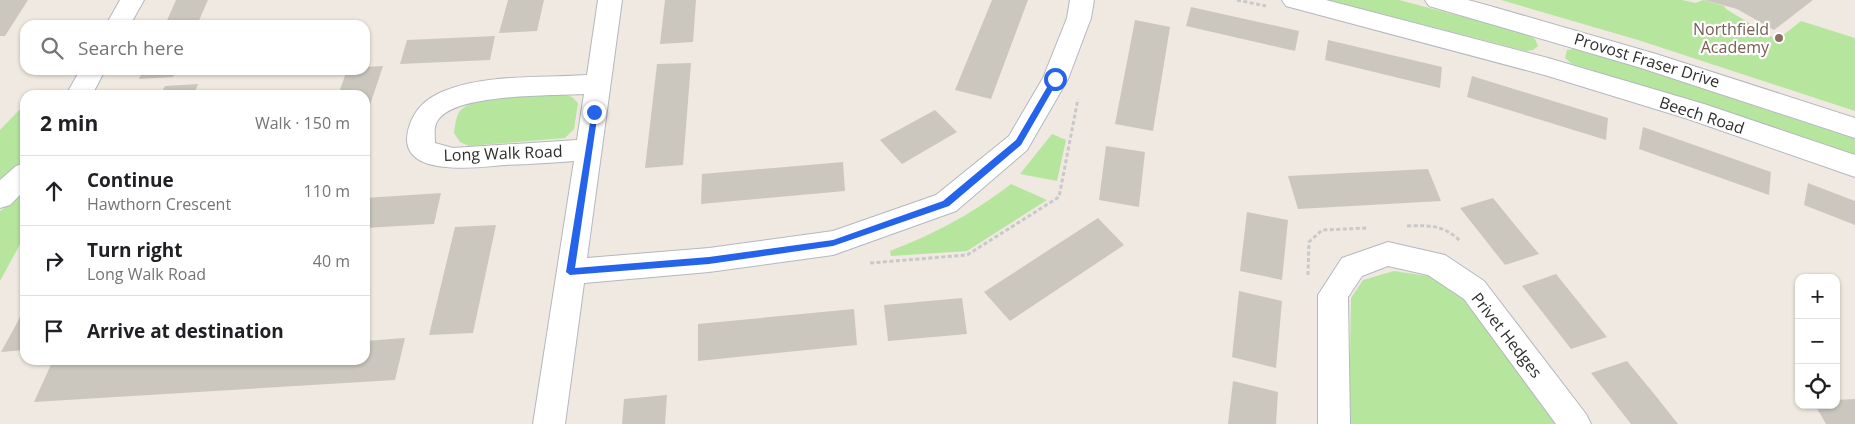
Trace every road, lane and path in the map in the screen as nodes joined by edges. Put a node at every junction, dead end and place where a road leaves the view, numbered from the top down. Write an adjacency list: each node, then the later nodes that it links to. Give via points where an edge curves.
1 (132, 0): 6 (street)
2 (610, 0): 10 (street, Long Walk Road)
3 (1082, 0): 20 (street, via 1079,18 1055,79 1018,143 946,203 833,243 709,260)
4 (1294, 0): 8 (street, Beech Road)
5 (1437, 0): 7 (street, Provost Fraser Drive)
6 (121, 20)
7 (1553, 31): 8 (street); 12 (street, Provost Fraser Drive)
8 (1548, 67): 14 (street, Beech Road)
9 (90, 75): 11 (street)
10 (599, 83): 13 (street, Long Walk Road); 13 (street, Long Walk Road, via 471,92 435,107 426,117 420,137 422,148 433,155 453,158)
11 (82, 90)
12 (1855, 128)
13 (589, 150): 20 (street, Long Walk Road)
14 (1855, 166)
15 (20, 179): 16 (street)
16 (0, 197)
17 (1397, 226): 19 (path, via 1435,225 1453,232)
18 (1369, 228): 21 (path, via 1322,230 1309,242)
19 (1465, 247)
20 (570, 272): 22 (street, Long Walk Road)
21 (1308, 280)
22 (549, 424)
23 (1334, 424): 24 (street, Privet Hedges, via 1333,296 1352,267 1388,254 1435,264 1474,290)
24 (1575, 424)

